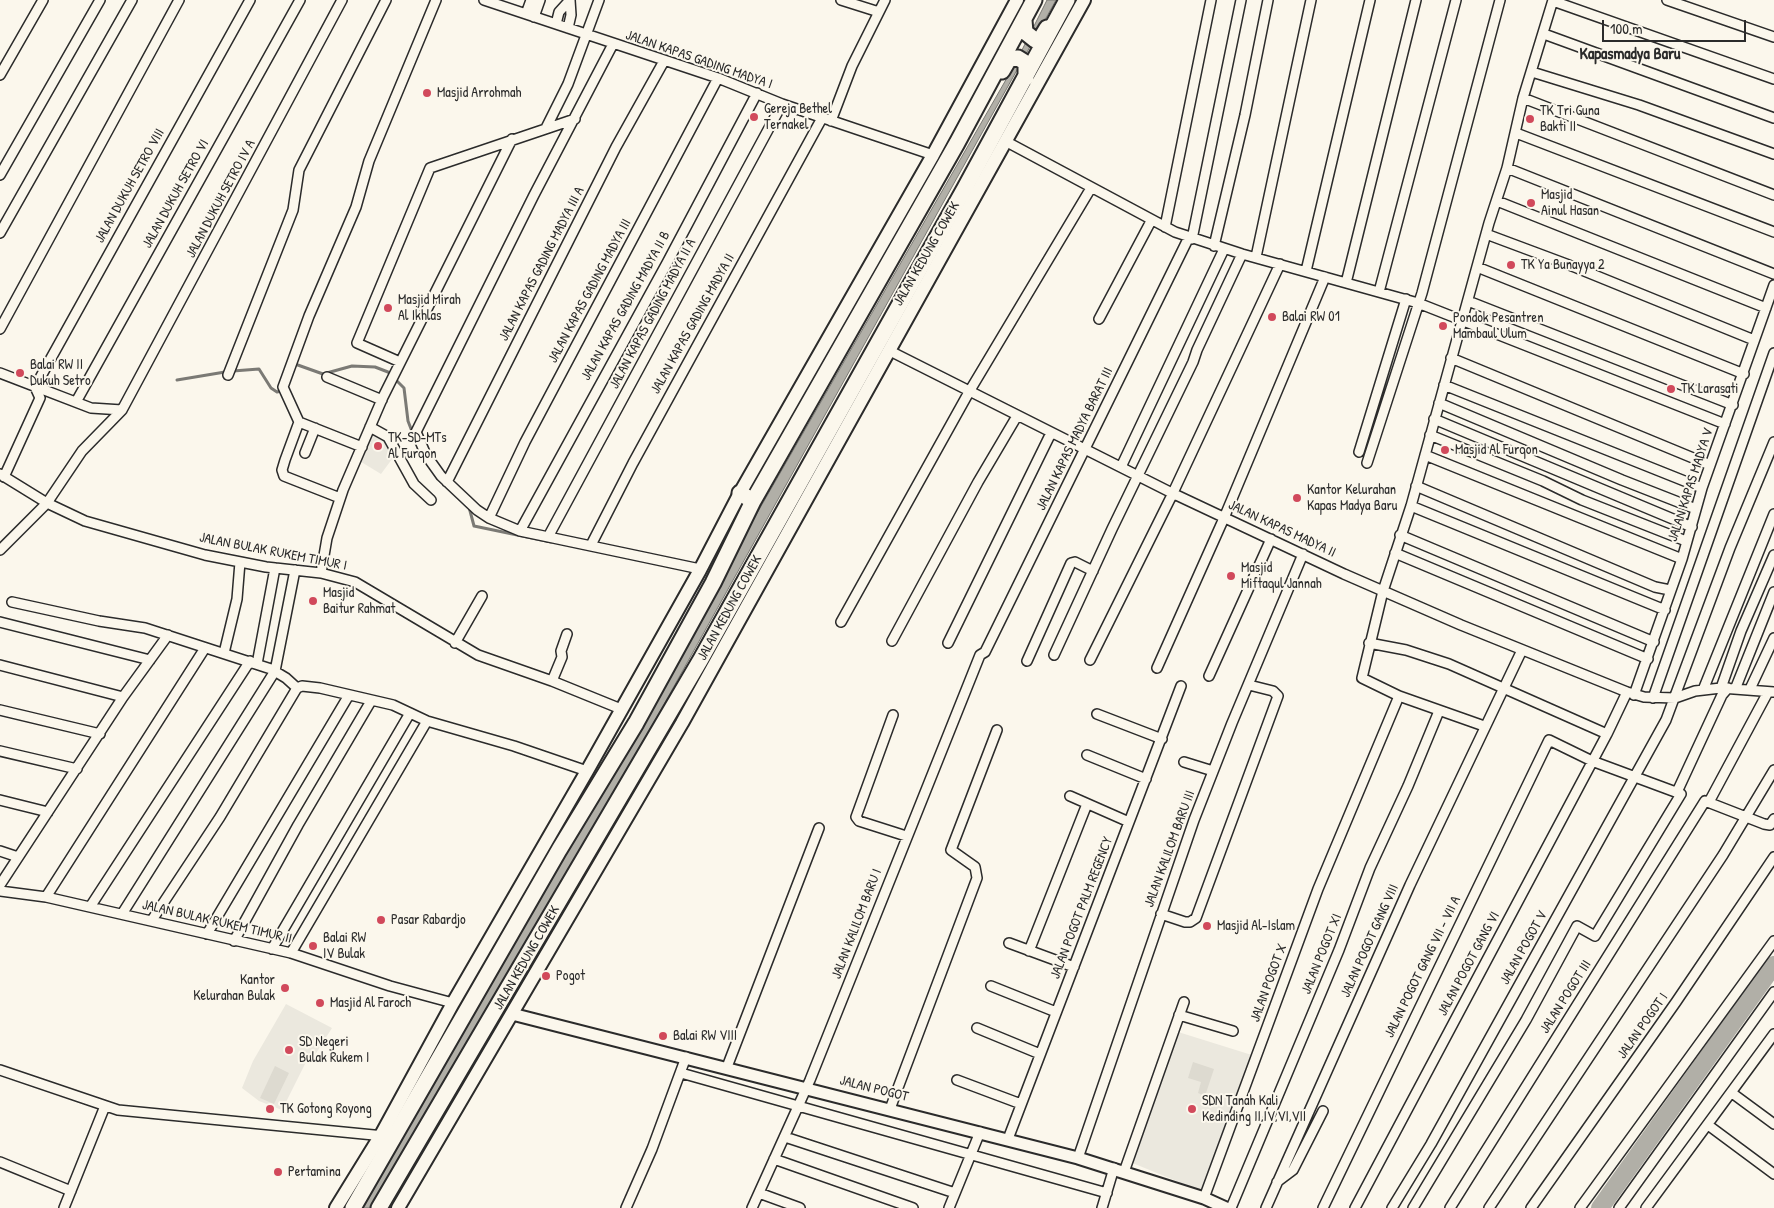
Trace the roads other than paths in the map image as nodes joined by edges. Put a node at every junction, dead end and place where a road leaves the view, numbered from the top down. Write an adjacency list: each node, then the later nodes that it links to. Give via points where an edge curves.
1 (43, 0): 43 (street)
2 (100, 0): 61 (street)
3 (132, 0): 68 (street)
4 (179, 0): 89 (street)
5 (250, 0): 100 (street, JALAN DUKUH SETRO VIII)
6 (300, 0): 103 (street, JALAN DUKUH SETRO VI)
7 (342, 0): 108 (street, JALAN DUKUH SETRO IV A)
8 (386, 0): 97 (street, via 302,164 293,210)
9 (436, 0): 111 (street, via 369,161 356,207 283,387)
10 (487, 0): 33 (street, JALAN KAPAS GADING MADYA I)
11 (531, 0): 33 (street)
12 (540, 0): 33 (street)
13 (570, 0): 35 (street, via 559,12); 36 (street)
14 (599, 0): 38 (street)
15 (841, 0): 32 (street)
16 (885, 0): 32 (street, JALAN KAPAS GADING MADYA II)
17 (1017, 0): 59 (main road, JALAN KEDUNG COWEK)
18 (1034, 0): 34 (highway, JALAN KEDUNG COWEK)
19 (1062, 0): 34 (highway, via 1041,38 1031,38 1023,27)
20 (1067, 0): 45 (highway, JALAN KEDUNG COWEK)
21 (1084, 0): 56 (main road, JALAN KEDUNG COWEK)
22 (1211, 0): 66 (street)
23 (1241, 0): 70 (street, JALAN KAPAS MADYA BARAT III)
24 (1268, 0): 71 (street)
25 (1311, 0): 74 (street)
26 (1370, 0): 77 (street)
27 (1416, 0): 80 (street)
28 (1456, 0): 82 (street)
29 (1500, 0): 85 (street)
30 (1667, 0): 39 (street)
31 (1553, 1): 37 (street); 46 (street)
32 (880, 12): 52 (street, JALAN KAPAS GADING MADYA II)
33 (530, 15): 35 (street, JALAN KAPAS GADING MADYA I)
34 (1024, 20): 57 (highway, JALAN KEDUNG COWEK)
35 (556, 24): 36 (street, JALAN KAPAS GADING MADYA I)
36 (568, 28): 38 (street, JALAN KAPAS GADING MADYA I)
37 (1544, 34): 42 (street); 50 (street)
38 (586, 35): 40 (street, JALAN KAPAS GADING MADYA I); 53 (street, via 568,84)
39 (1774, 37)
40 (613, 44): 41 (street, JALAN KAPAS GADING MADYA I); 51 (street)
41 (664, 61): 44 (street, JALAN KAPAS GADING MADYA I); 128 (street, JALAN KAPAS GADING MADYA III A, via 616,147)
42 (1532, 72): 48 (street); 58 (street, via 1639,105)
43 (0, 75)
44 (718, 78): 47 (street, JALAN KAPAS GADING MADYA I); 139 (street, JALAN KAPAS GADING MADYA III, via 525,442)
45 (1026, 78): 57 (highway, via 1026,63 1021,59 1009,59 966,135); 142 (highway, JALAN KEDUNG COWEK)
46 (1774, 79)
47 (757, 93): 49 (street, JALAN KAPAS GADING MADYA I); 143 (street, JALAN KAPAS GADING MADYA II B)
48 (1524, 98): 54 (street); 63 (street)
49 (782, 104): 52 (street, JALAN KAPAS GADING MADYA I); 145 (street, JALAN KAPAS GADING MADYA II A)
50 (1774, 118)
51 (575, 119): 53 (street); 128 (street, via 416,432 433,467)
52 (826, 120): 59 (street, JALAN KAPAS GADING MADYA I); 148 (street, JALAN KAPAS GADING MADYA II)
53 (546, 128): 55 (street)
54 (1516, 133): 60 (street); 67 (street)
55 (512, 139): 94 (street); 94 (street, via 430,168 357,344)
56 (1007, 142): 62 (street); 91 (main road, JALAN KEDUNG COWEK)
57 (956, 143): 132 (highway, JALAN KEDUNG COWEK)
58 (1774, 154)
59 (933, 156): 132 (main road, JALAN KEDUNG COWEK)
60 (1507, 168): 64 (street); 78 (street)
61 (0, 175)
62 (1091, 188): 65 (street); 101 (street)
63 (1774, 195)
64 (1497, 201): 69 (street); 86 (street)
65 (1151, 221): 66 (street); 87 (street)
66 (1165, 227): 70 (street)
67 (1774, 232)
68 (0, 233)
69 (1486, 234): 76 (street); 90 (street)
70 (1190, 238): 71 (street); 119 (street, JALAN KAPAS MADYA BARAT III)
71 (1214, 246): 72 (street)
72 (1224, 249): 73 (street); 125 (street)
73 (1242, 254): 74 (street); 127 (street)
74 (1256, 256): 75 (street)
75 (1280, 264): 77 (street); 131 (street)
76 (1476, 267): 84 (street); 96 (street)
77 (1306, 271): 79 (street)
78 (1774, 274)
79 (1324, 277): 80 (street); 140 (street)
80 (1346, 283): 82 (street)
81 (1774, 285): 86 (street, JALAN KAPAS MADYA V)
82 (1379, 292): 83 (street)
83 (1406, 300): 85 (street); 105 (street)
84 (1468, 301): 88 (street); 106 (street)
85 (1418, 303): 88 (street); 107 (street)
86 (1766, 308): 90 (street, JALAN KAPAS MADYA V)
87 (1099, 318)
88 (1462, 320): 93 (street); 112 (street)
89 (0, 329)
90 (1754, 340): 96 (street, JALAN KAPAS MADYA V)
91 (890, 351): 101 (street, JALAN KAPAS MADYA II); 142 (main road, JALAN KEDUNG COWEK)
92 (1774, 353): 200 (street)
93 (1451, 358): 99 (street); 124 (street)
94 (400, 362): 102 (street)
95 (0, 373): 100 (street)
96 (1744, 374): 106 (street, JALAN KAPAS MADYA V)
97 (228, 375)
98 (327, 377): 102 (street)
99 (1444, 384): 104 (street); 130 (street)
100 (36, 387): 103 (street); 126 (street, via 40,398)
101 (969, 392): 109 (street, JALAN KAPAS MADYA II); 167 (street)
102 (382, 400): 113 (street)
103 (76, 402): 108 (street, via 90,408)
104 (1439, 403): 110 (street); 137 (street)
105 (1374, 404): 107 (street); 120 (street)
106 (1733, 404): 112 (street, JALAN KAPAS MADYA V)
107 (1386, 407): 123 (street)
108 (122, 410): 135 (street, JALAN DUKUH SETRO IV A, via 82,451)
109 (1017, 416): 115 (street, JALAN KAPAS MADYA II); 171 (street)
110 (1434, 420): 116 (street); 141 (street)
111 (299, 422): 114 (street); 133 (street, via 285,460 284,476)
112 (1725, 424): 124 (street, JALAN KAPAS MADYA V)
113 (370, 427): 118 (street); 134 (street, via 388,437 414,484)
114 (315, 428): 118 (street); 121 (street)
115 (1050, 433): 119 (street, JALAN KAPAS MADYA II); 174 (street)
116 (1430, 434): 122 (street); 147 (street)
117 (1774, 442): 204 (street, JALAN POGOT V)
118 (362, 447): 133 (street)
119 (1086, 450): 125 (street, JALAN KAPAS MADYA II); 178 (street, JALAN KAPAS MADYA BARAT III)
120 (1358, 452)
121 (305, 453)
122 (1425, 454): 129 (street); 153 (street)
123 (1367, 463)
124 (1710, 465): 130 (street, JALAN KAPAS MADYA V)
125 (1121, 467): 127 (street, JALAN KAPAS MADYA II)
126 (2, 476): 135 (street, JALAN BULAK RUKEM TIMUR I)
127 (1138, 476): 131 (street, JALAN KAPAS MADYA II); 157 (street)
128 (447, 482): 139 (street)
129 (1416, 486): 136 (street); 160 (street, via 1655,588)
130 (1702, 488): 137 (street, JALAN KAPAS MADYA V)
131 (1172, 493): 140 (street, JALAN KAPAS MADYA II); 183 (street)
132 (746, 497): 159 (main road, JALAN KEDUNG COWEK); 283 (highway, JALAN KEDUNG COWEK, via 715,578 636,723)
133 (340, 498): 158 (street, via 327,538)
134 (431, 500)
135 (47, 503): 149 (street, JALAN DUKUH SETRO IV A); 154 (street, JALAN BULAK RUKEM TIMUR I, via 85,521)
136 (1411, 506): 144 (street); 165 (street)
137 (1696, 509): 141 (street, JALAN KAPAS MADYA V)
138 (1774, 514): 197 (street)
139 (489, 518): 143 (street)
140 (1224, 518): 146 (street, JALAN KAPAS MADYA II); 187 (street)
141 (1692, 527): 147 (street, JALAN KAPAS MADYA V)
142 (782, 528): 262 (main road, JALAN KEDUNG COWEK, via 682,722); 290 (highway, JALAN KEDUNG COWEK, via 499,1006)
143 (520, 532): 145 (street)
144 (1400, 535): 150 (street); 172 (street)
145 (548, 537): 148 (street)
146 (1270, 539): 151 (street, JALAN KAPAS MADYA II); 189 (street)
147 (1686, 541): 153 (street, JALAN KAPAS MADYA V)
148 (591, 545): 159 (street)
149 (0, 550)
150 (1395, 553): 161 (street); 181 (street)
151 (1303, 554): 161 (street, JALAN KAPAS MADYA II); 191 (street, JALAN KALILOM BARU III)
152 (1774, 555): 195 (street, via 1741,631)
153 (1682, 559): 160 (street, JALAN KAPAS MADYA V)
154 (240, 562): 155 (street, JALAN BULAK RUKEM TIMUR I); 179 (street, via 237,599)
155 (275, 568): 156 (street, JALAN BULAK RUKEM TIMUR I); 185 (street)
156 (295, 570): 158 (street, JALAN BULAK RUKEM TIMUR I); 188 (street)
157 (1093, 571): 180 (street); 184 (street, via 1071,563)
158 (321, 573): 173 (street, JALAN BULAK RUKEM TIMUR I, via 355,582)
159 (698, 574): 206 (main road, JALAN KEDUNG COWEK)
160 (1670, 590): 165 (street, JALAN KAPAS MADYA V)
161 (1383, 591): 175 (street); 177 (street, JALAN KAPAS MADYA II)
162 (1774, 592): 195 (street)
163 (482, 596): 173 (street)
164 (12, 602): 169 (street)
165 (1665, 610): 172 (street, JALAN KAPAS MADYA V)
166 (0, 622): 182 (street)
167 (841, 622)
168 (567, 634): 190 (street)
169 (168, 635): 176 (street); 182 (street)
170 (1774, 638): 196 (street)
171 (892, 641)
172 (1654, 642): 181 (street, JALAN KAPAS MADYA V)
173 (455, 643): 190 (street, JALAN BULAK RUKEM TIMUR I, via 478,655)
174 (948, 643)
175 (1369, 643): 193 (street, via 1406,650 1449,664); 202 (street, via 1362,678)
176 (205, 648): 179 (street); 244 (street)
177 (1522, 650): 193 (street, JALAN POGOT GANG VIII); 199 (street, JALAN KAPAS MADYA II)
178 (985, 652): 238 (street, JALAN KALILOM BARU I, via 980,654)
179 (224, 653): 185 (street)
180 (1054, 655)
181 (1648, 659): 199 (street, JALAN KAPAS MADYA V)
182 (150, 660): 203 (street)
183 (1090, 660)
184 (1027, 661)
185 (253, 662): 188 (street); 245 (street)
186 (0, 665): 203 (street)
187 (1158, 668)
188 (275, 671): 194 (street); 246 (street)
189 (1209, 676)
190 (552, 681): 206 (street, JALAN BULAK RUKEM TIMUR I)
191 (1249, 684): 225 (street, JALAN KALILOM BARU III); 247 (street, via 1274,691 1278,696 1196,918 1185,922)
192 (1181, 686): 217 (street, JALAN POGOT PALM REGENCY)
193 (1502, 687): 213 (street, JALAN POGOT GANG VIII); 216 (street)
194 (297, 688): 201 (street); 248 (street, via 220,817)
195 (1728, 688): 196 (street, JALAN KAPAS MADYA II); 197 (street, JALAN KAPAS MADYA II); 228 (street)
196 (1750, 689): 198 (street, JALAN KAPAS MADYA II)
197 (1703, 690): 204 (street, JALAN KAPAS MADYA II)
198 (1772, 692): 231 (street, JALAN POGOT III)
199 (1631, 693): 200 (street, JALAN KAPAS MADYA II); 216 (street, JALAN KAPAS MADYA V)
200 (1655, 693): 204 (street, JALAN KAPAS MADYA II)
201 (349, 694): 205 (street); 249 (street)
202 (1399, 696): 208 (street); 298 (street, JALAN POGOT X, via 1318,889)
203 (123, 697): 215 (street)
204 (1674, 698): 226 (street, JALAN POGOT V)
205 (371, 701): 209 (street); 251 (street)
206 (622, 709): 224 (main road, JALAN KEDUNG COWEK)
207 (0, 710): 215 (street)
208 (1439, 711): 213 (street); 311 (street, JALAN POGOT XI, via 1370,868 1332,968)
209 (410, 713): 212 (street); 253 (street)
210 (1097, 714): 217 (street)
211 (893, 715): 238 (street, via 856,817 859,821)
212 (427, 721): 224 (street); 255 (street)
213 (1484, 726): 293 (street, JALAN POGOT GANG VIII)
214 (997, 730): 278 (street, via 951,850 975,868 977,878)
215 (100, 734): 222 (street)
216 (1606, 734): 220 (street, JALAN POGOT GANG VI)
217 (1162, 739): 227 (street, JALAN POGOT PALM REGENCY)
218 (0, 751): 222 (street)
219 (1087, 755): 227 (street)
220 (1592, 761): 226 (street); 313 (street, JALAN POGOT GANG VII - VII A, via 1550,740); 314 (street, JALAN POGOT GANG VI)
221 (1184, 762): 225 (street)
222 (77, 769): 233 (street)
223 (1774, 770): 234 (street)
224 (587, 771): 260 (main road, JALAN KEDUNG COWEK)
225 (1213, 771): 247 (street, JALAN KALILOM BARU III)
226 (1636, 776): 228 (street); 315 (street, JALAN POGOT V)
227 (1146, 779): 235 (street, JALAN POGOT PALM REGENCY)
228 (1677, 792): 316 (street, via 1681,794 1595,936 1577,926 1526,1020)
229 (1070, 796): 232 (street)
230 (0, 800): 233 (street)
231 (1707, 802): 234 (street); 317 (street, JALAN POGOT III)
232 (1087, 804): 235 (street); 254 (street)
233 (48, 812): 240 (street)
234 (1745, 818): 236 (street); 318 (street)
235 (1130, 822): 256 (street, JALAN POGOT PALM REGENCY)
236 (1772, 822)
237 (820, 828): 269 (street)
238 (906, 836): 273 (street, JALAN KALILOM BARU I)
239 (0, 851): 240 (street)
240 (18, 857): 242 (street)
241 (1774, 857): 319 (street, JALAN POGOT I)
242 (0, 885)
243 (0, 890): 244 (street, JALAN BULAK RUKEM TIMUR II)
244 (46, 897): 245 (street, JALAN BULAK RUKEM TIMUR II)
245 (90, 907): 246 (street, JALAN BULAK RUKEM TIMUR II)
246 (122, 914): 248 (street, JALAN BULAK RUKEM TIMUR II)
247 (1161, 914): 287 (street, JALAN KALILOM BARU III)
248 (152, 920): 249 (street, JALAN BULAK RUKEM TIMUR II)
249 (207, 934): 251 (street, JALAN BULAK RUKEM TIMUR II)
250 (1774, 940): 320 (street)
251 (234, 941): 253 (street, JALAN BULAK RUKEM TIMUR II)
252 (1009, 943): 254 (street)
253 (272, 949): 255 (street, JALAN BULAK RUKEM TIMUR II)
254 (1029, 951): 256 (street)
255 (291, 953): 260 (street, JALAN BULAK RUKEM TIMUR II)
256 (1074, 967): 261 (street, JALAN POGOT PALM REGENCY)
257 (991, 986): 261 (street)
258 (1774, 992): 321 (street)
259 (1184, 1002): 263 (street)
260 (453, 1003): 283 (main road, JALAN KEDUNG COWEK)
261 (1056, 1012): 267 (street, JALAN POGOT PALM REGENCY)
262 (512, 1014): 268 (street, JALAN POGOT); 290 (main road, JALAN KEDUNG COWEK)
263 (1179, 1015): 265 (street); 291 (street)
264 (977, 1028): 267 (street)
265 (1233, 1031)
266 (1773, 1039): 274 (street)
267 (1040, 1054): 275 (street, JALAN POGOT PALM REGENCY)
268 (686, 1057): 269 (street, JALAN POGOT); 271 (street)
269 (727, 1067): 273 (street, JALAN POGOT)
270 (0, 1070): 276 (street)
271 (680, 1073): 277 (street); 304 (street)
272 (957, 1080): 275 (street)
273 (807, 1088): 277 (street, JALAN KALILOM BARU I); 278 (street, JALAN POGOT)
274 (1732, 1093): 280 (street); 281 (street)
275 (1021, 1104): 285 (street, JALAN POGOT PALM REGENCY)
276 (105, 1106): 283 (street, via 118,1110); 294 (street)
277 (798, 1107): 284 (street, JALAN KALILOM BARU I); 286 (street)
278 (890, 1109): 282 (street, JALAN POGOT)
279 (1323, 1111): 293 (street, via 1293,1170)
280 (1774, 1124)
281 (1708, 1125): 292 (street); 322 (street)
282 (980, 1132): 285 (street, JALAN POGOT); 286 (street)
283 (387, 1136): 300 (main road, JALAN KEDUNG COWEK); 301 (highway, JALAN KEDUNG COWEK)
284 (785, 1137): 288 (street, JALAN KALILOM BARU I); 296 (street)
285 (1008, 1139): 287 (street, JALAN POGOT)
286 (972, 1155): 296 (street); 297 (street)
287 (1078, 1158): 291 (street, JALAN POGOT)
288 (774, 1159): 295 (street, JALAN KALILOM BARU I); 307 (street)
289 (0, 1162): 294 (street)
290 (412, 1167): 302 (highway, JALAN KEDUNG COWEK); 303 (main road, JALAN KEDUNG COWEK)
291 (1119, 1170): 297 (street); 298 (street, JALAN POGOT)
292 (1774, 1174)
293 (1277, 1182): 312 (street, JALAN POGOT GANG VIII)
294 (71, 1191): 299 (street)
295 (759, 1192): 305 (street, JALAN KALILOM BARU I); 306 (street)
296 (955, 1193): 308 (street)
297 (1107, 1193): 309 (street)
298 (1204, 1198): 310 (street, JALAN POGOT)
299 (64, 1208)
300 (336, 1208)
301 (353, 1208)
302 (379, 1208)
303 (398, 1208)
304 (626, 1208)
305 (752, 1208)
306 (800, 1208)
307 (913, 1208)
308 (949, 1208)
309 (1102, 1208)
310 (1226, 1208)
311 (1231, 1208)
312 (1266, 1208)
313 (1323, 1208)
314 (1356, 1208)
315 (1392, 1208)
316 (1413, 1208)
317 (1450, 1208)
318 (1489, 1208)
319 (1531, 1208)
320 (1580, 1208)
321 (1618, 1208)
322 (1646, 1208)

